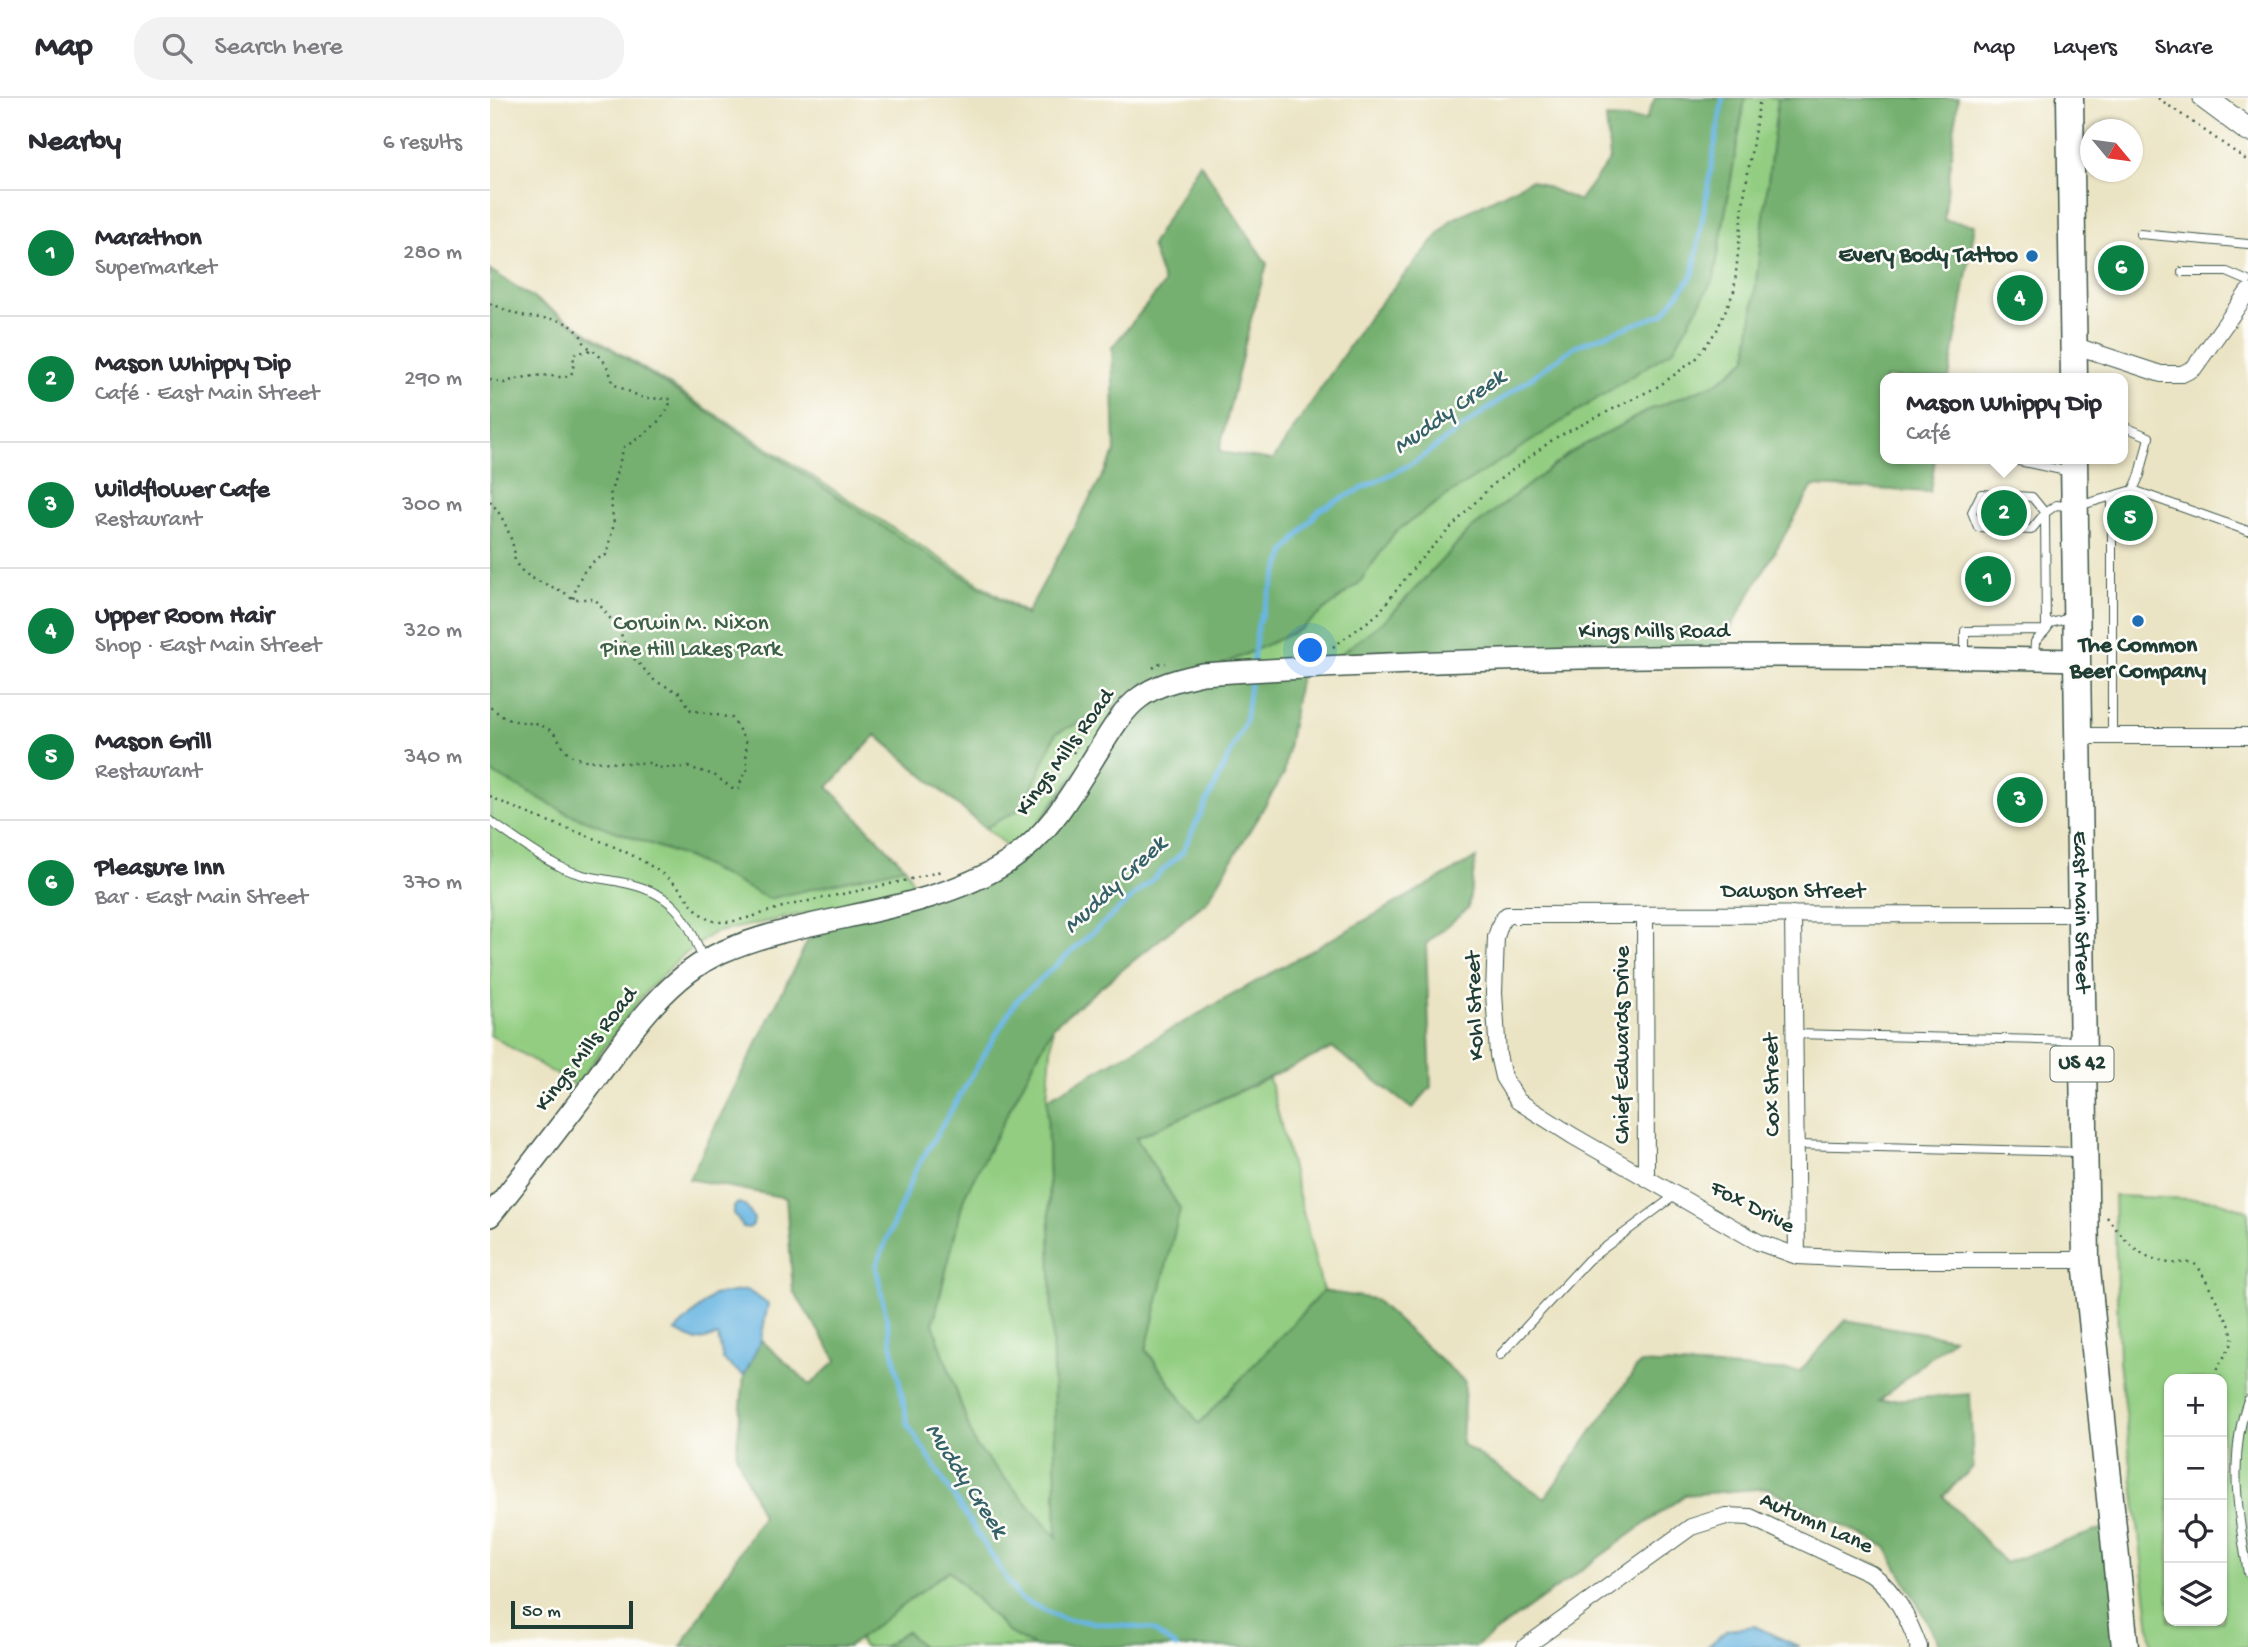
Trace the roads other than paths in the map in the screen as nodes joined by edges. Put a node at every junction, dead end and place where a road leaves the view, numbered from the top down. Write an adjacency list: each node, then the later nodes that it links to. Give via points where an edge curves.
1 (2070, 98): 9 (main road)
2 (2211, 100): 3 (main road)
3 (2248, 130)
4 (2140, 234): 5 (lane)
5 (2248, 244)
6 (2182, 272): 7 (lane, via 2227,272)
7 (2248, 281)
8 (2248, 292): 9 (street, via 2194,368 2182,374 2161,374)
9 (2073, 345): 10 (main road)
10 (2074, 373)
11 (2128, 428): 14 (lane, via 2149,437)
12 (2056, 464): 13 (lane)
13 (2075, 466): 16 (main road, East Main Street / US 42)
14 (2133, 490): 15 (lane); 18 (lane)
15 (2112, 497): 16 (lane); 25 (lane)
16 (2075, 507): 17 (lane, via 2056,505); 19 (main road, East Main Street / US 42)
17 (2045, 513): 17 (lane, via 2032,497 1981,494 1972,512 1978,527 2031,530); 20 (lane)
18 (2248, 531)
19 (2076, 617): 20 (lane, via 2051,623); 23 (main road, East Main Street / US 42)
20 (2046, 631): 21 (lane, via 1965,631); 22 (lane, via 2035,642)
21 (1965, 657): 22 (street, Kings Mills Road); 32 (street, Kings Mills Road, via 1410,662 1178,679 1139,697 1129,707 1048,827 1008,862 954,887 767,937)
22 (2034, 659): 23 (street, Kings Mills Road)
23 (2076, 660): 24 (main road, East Main Street / US 42)
24 (2077, 736): 25 (street); 29 (main road, East Main Street / US 42)
25 (2112, 736): 26 (street)
26 (2248, 736)
27 (490, 821): 32 (lane, via 561,867 590,878 656,891 682,914)
28 (1793, 914): 29 (street, Dawson Street); 31 (street, Dawson Street); 33 (street, Cox Street)
29 (2080, 914): 34 (main road, East Main Street / US 42)
30 (1507, 915): 31 (street, Dawson Street); 35 (street, Kohl Street, via 1496,937 1494,993 1498,1055)
31 (1645, 915): 38 (street, Chief Edwards Drive)
32 (703, 961): 40 (street, Kings Mills Road, via 662,997 623,1043)
33 (1795, 1034): 34 (lane); 36 (street, Cox Street)
34 (2082, 1041): 37 (main road, East Main Street / US 42)
35 (1512, 1095): 38 (street, Fox Drive, via 1573,1136)
36 (1796, 1145): 37 (lane); 41 (street, Cox Street)
37 (2083, 1152): 42 (main road, East Main Street / US 42)
38 (1646, 1176): 39 (street, Fox Drive)
39 (1677, 1194): 41 (street, Fox Drive, via 1758,1242); 43 (lane, via 1588,1260)
40 (490, 1216)
41 (1797, 1256): 42 (street, Fox Drive)
42 (2086, 1259): 48 (main road, East Main Street / US 42)
43 (1500, 1355)
44 (2248, 1400): 45 (lane, via 2236,1479)
45 (2248, 1573)
46 (1525, 1647): 47 (street, Autumn Lane, via 1691,1527 1738,1515 1762,1521 1872,1574 1897,1600)
47 (1919, 1647)
48 (2125, 1647)

